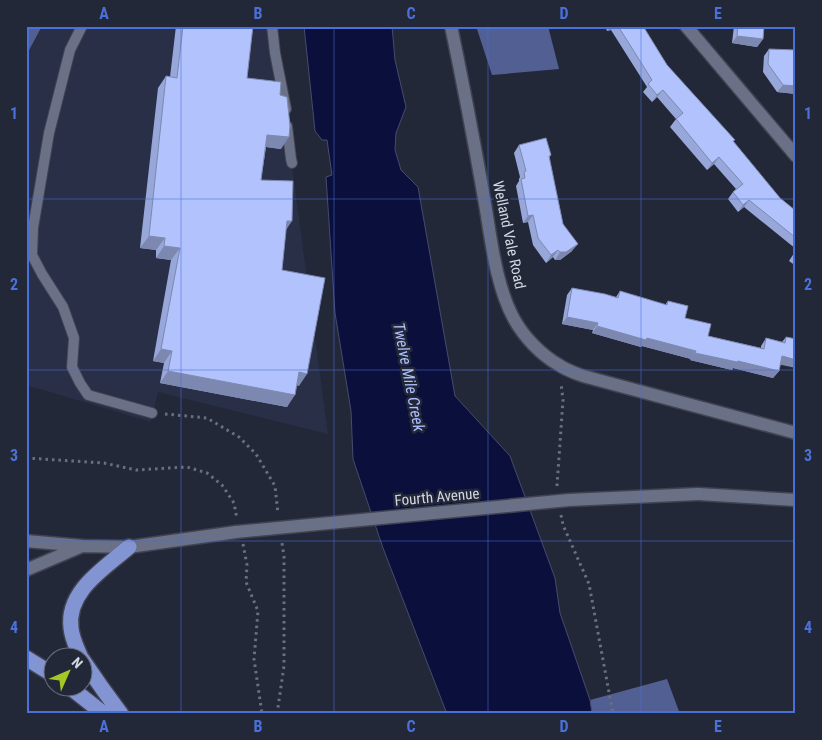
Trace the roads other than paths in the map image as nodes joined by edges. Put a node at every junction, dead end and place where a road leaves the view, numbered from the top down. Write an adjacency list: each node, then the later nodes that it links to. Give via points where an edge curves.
1 (82, 26): 7 (lane, via 70,50 50,133 33,228 32,255 62,307 74,338 72,366 88,395)
2 (272, 26): 6 (lane)
3 (451, 26): 8 (main road, Welland Vale Road, via 497,272 514,319 525,335 559,366 583,376)
4 (686, 26): 5 (main road)
5 (796, 156)
6 (292, 163)
7 (152, 413)
8 (796, 433)
9 (796, 500): 12 (main road, Fourth Avenue, bridge, via 698,494 569,500 236,532)
10 (26, 542): 11 (main road, Fourth Avenue)
11 (83, 546): 12 (main road, Fourth Avenue); 13 (main road, Fourth Avenue)
12 (129, 547): 14 (highway, via 79,593 70,620)
13 (26, 570)
14 (77, 648)
15 (26, 658): 16 (highway)
16 (42, 668)
17 (92, 672): 20 (highway)
18 (84, 698): 19 (highway)
19 (104, 714)
20 (121, 714)

